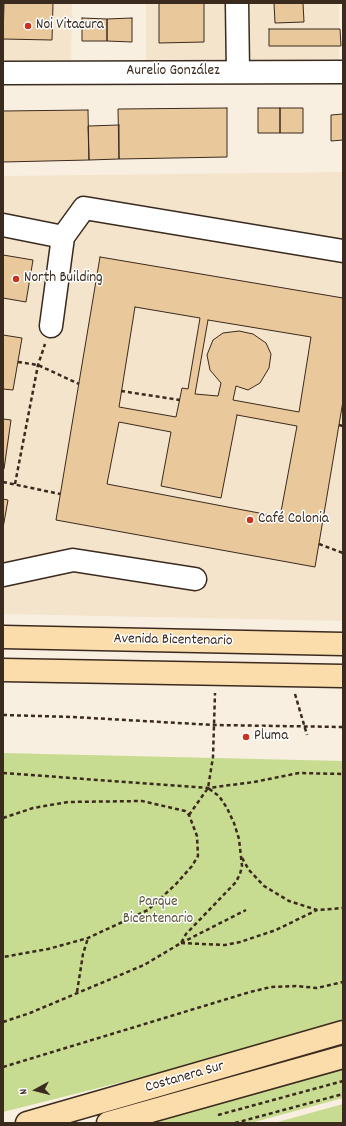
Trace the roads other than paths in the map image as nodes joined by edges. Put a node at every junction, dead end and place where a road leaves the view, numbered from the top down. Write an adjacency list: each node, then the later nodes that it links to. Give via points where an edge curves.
1 (237, 3): 2 (street)
2 (238, 72): 3 (street, Aurelio González); 4 (street, Aurelio González)
3 (343, 72)
4 (3, 73)
5 (3, 225): 6 (street)
6 (63, 237): 7 (street, via 84,208); 8 (street)
7 (343, 251)
8 (50, 326)
9 (3, 575): 10 (street, via 73,560)
10 (195, 579)
11 (3, 637): 12 (main road, Avenida Bicentenario)
12 (343, 644)
13 (3, 670): 14 (main road, Avenida Bicentenario)
14 (343, 676)
15 (343, 1032): 17 (main road, Costanera Sur)
16 (343, 1057): 18 (main road, Costanera Sur)
17 (27, 1123)
18 (108, 1123)

